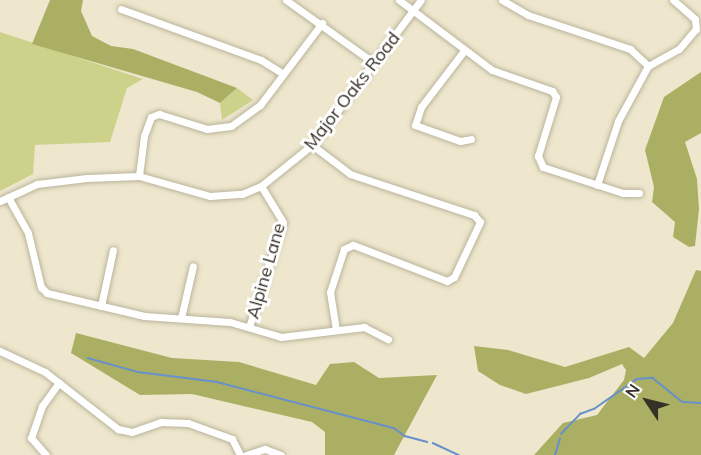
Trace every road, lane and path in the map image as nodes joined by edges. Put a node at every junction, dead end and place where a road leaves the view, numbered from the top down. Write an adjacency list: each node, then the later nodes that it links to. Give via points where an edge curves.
1 (286, 0): 8 (street)
2 (399, 0): 7 (street)
3 (421, 0): 7 (street, Major Oaks Road)
4 (502, 0): 11 (street, via 528,15 630,49)
5 (673, 0): 11 (street, via 695,19 696,29 679,49)
6 (121, 9): 12 (street, via 261,60)
7 (414, 11): 9 (street); 10 (street, Major Oaks Road)
8 (322, 23): 10 (street); 12 (street)
9 (463, 52): 13 (street, via 421,107 415,125 460,141); 16 (street, via 504,76 552,91 556,97 537,162)
10 (374, 63): 14 (street, Major Oaks Road)
11 (648, 66): 16 (street, via 618,121)
12 (283, 74): 15 (street, via 260,105 222,129 207,129 159,114 151,117 144,136)
13 (471, 139)
14 (312, 145): 17 (street, Major Oaks Road); 26 (street, via 350,174 474,215 480,222 453,277 447,281 353,245 344,249 330,292)
15 (139, 176): 17 (street, Major Oaks Road, via 210,196 242,194); 19 (street, Major Oaks Road, via 56,180)
16 (597, 185): 18 (street)
17 (261, 186): 25 (street, Alpine Lane, via 283,222)
18 (639, 193)
19 (8, 197): 20 (street, Major Oaks Road); 23 (street, via 28,233 41,287 47,293)
20 (0, 201)
21 (113, 250): 23 (street)
22 (193, 266): 24 (street)
23 (101, 306): 24 (street, via 144,316)
24 (181, 318): 25 (street)
25 (249, 327): 26 (street, via 281,337)
26 (336, 330): 27 (street, via 364,327)
27 (387, 339)
28 (0, 351): 29 (street)
29 (59, 383): 30 (street, via 42,406 31,438); 31 (street, via 124,432 161,422 188,423 232,439)
30 (46, 455)
31 (240, 455)
32 (246, 455): 33 (street, via 265,449)
33 (280, 455)

